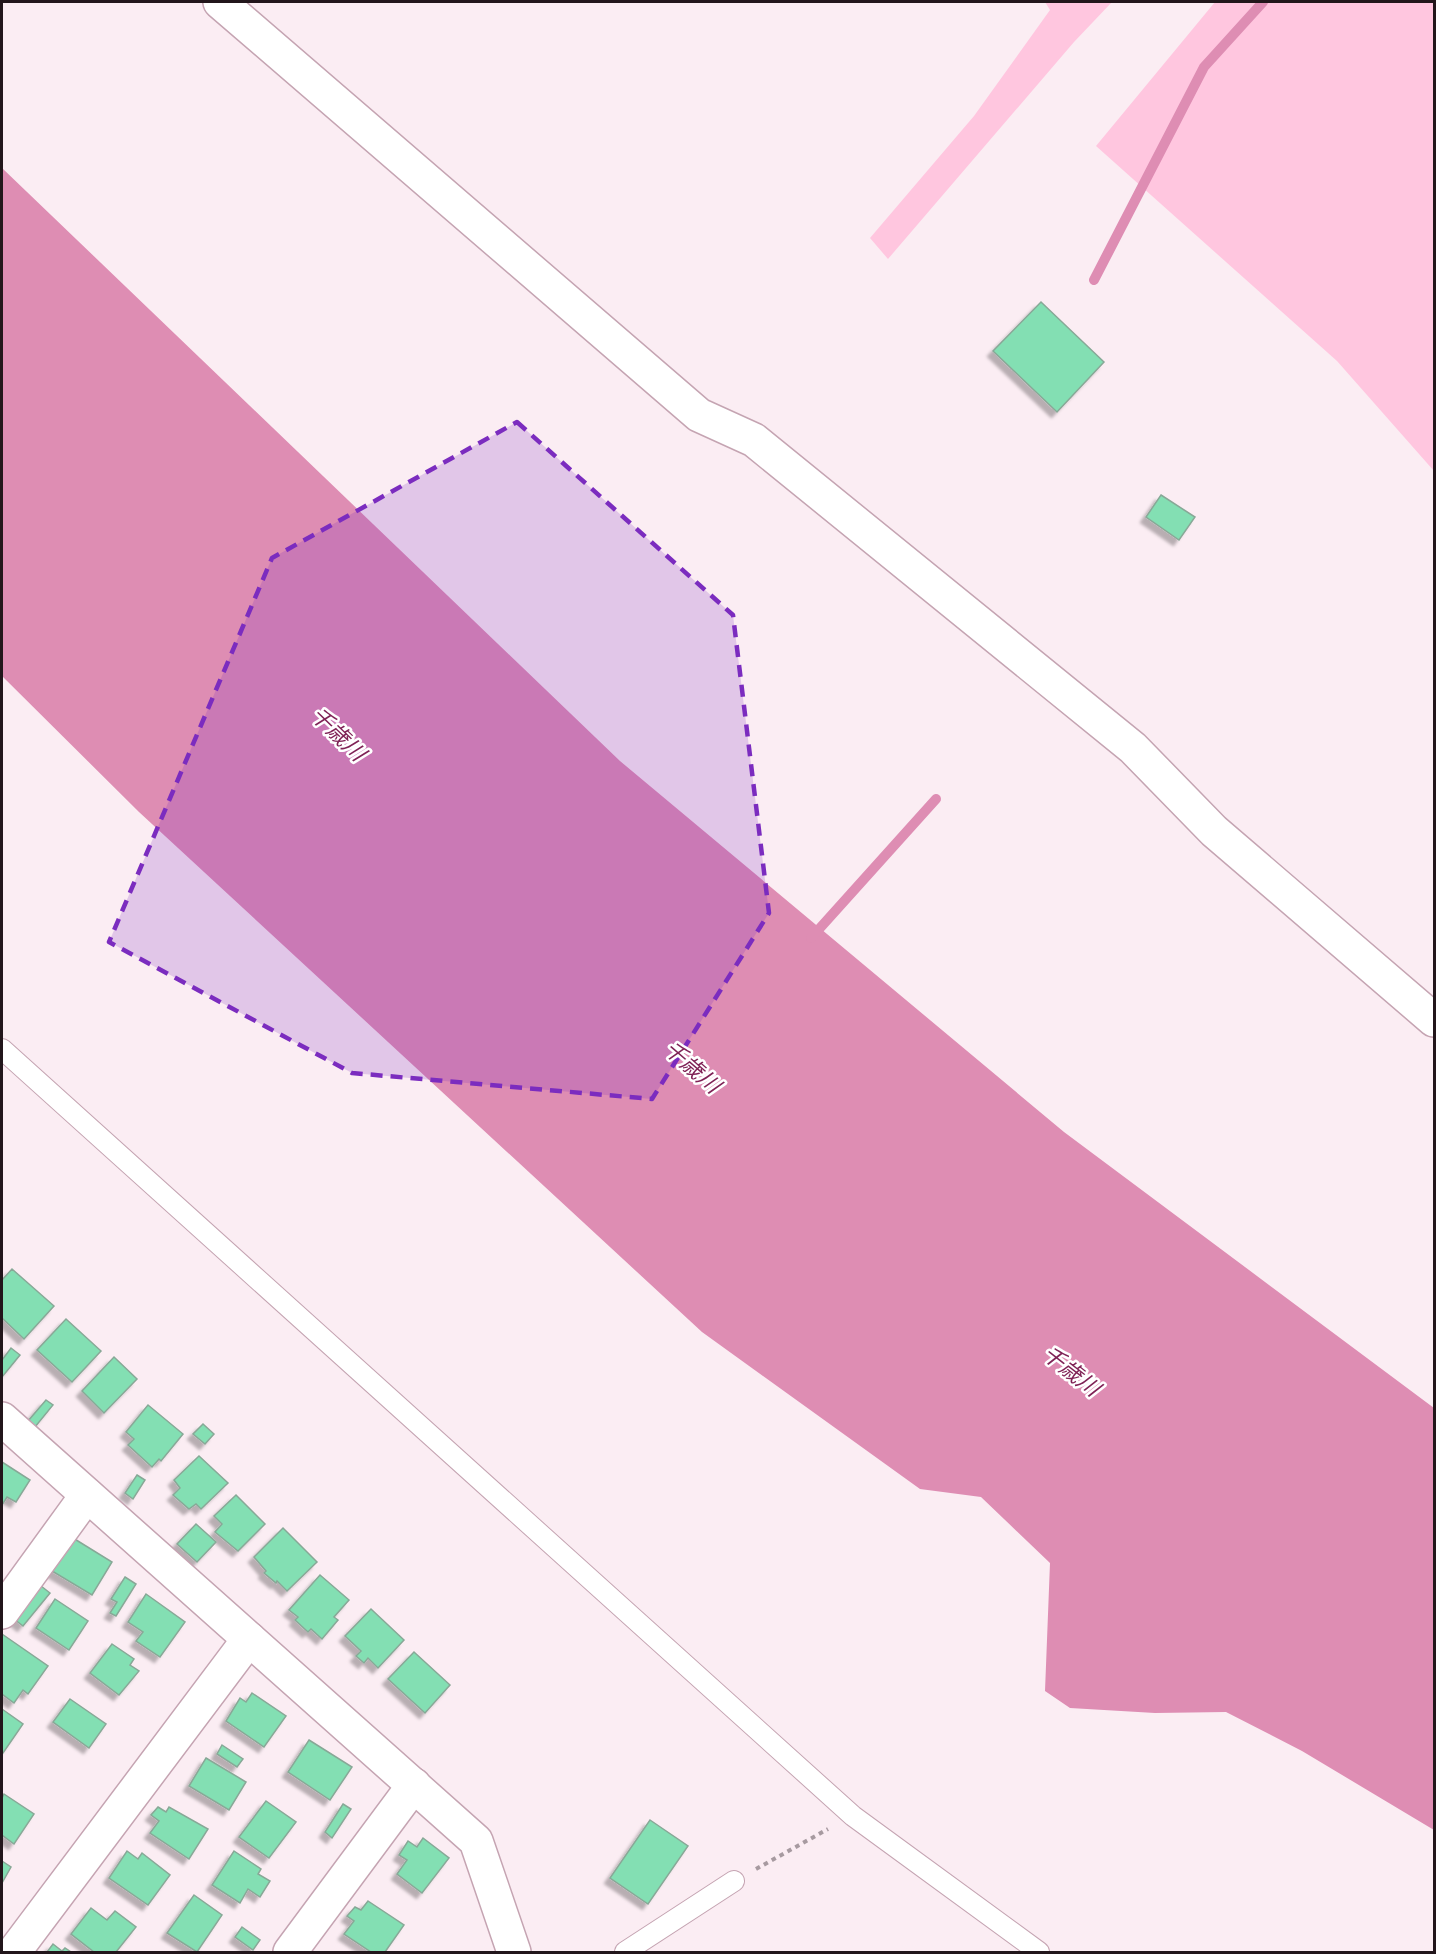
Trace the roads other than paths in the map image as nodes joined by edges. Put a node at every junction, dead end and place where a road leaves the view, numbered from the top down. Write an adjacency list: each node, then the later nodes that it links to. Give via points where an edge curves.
1 (220, 2): 2 (street, via 699,415 754,440 1133,748 1214,831)
2 (1434, 1020)
3 (2, 1049): 14 (lane, via 853,1816)
4 (2, 1419): 5 (street)
5 (87, 1495): 6 (street); 7 (street)
6 (2, 1612)
7 (249, 1639): 8 (street); 10 (street)
8 (414, 1785): 11 (street); 12 (street, via 476,1841)
9 (734, 1881): 13 (lane)
10 (14, 1953)
11 (290, 1953)
12 (514, 1953)
13 (625, 1953)
14 (1039, 1953)

